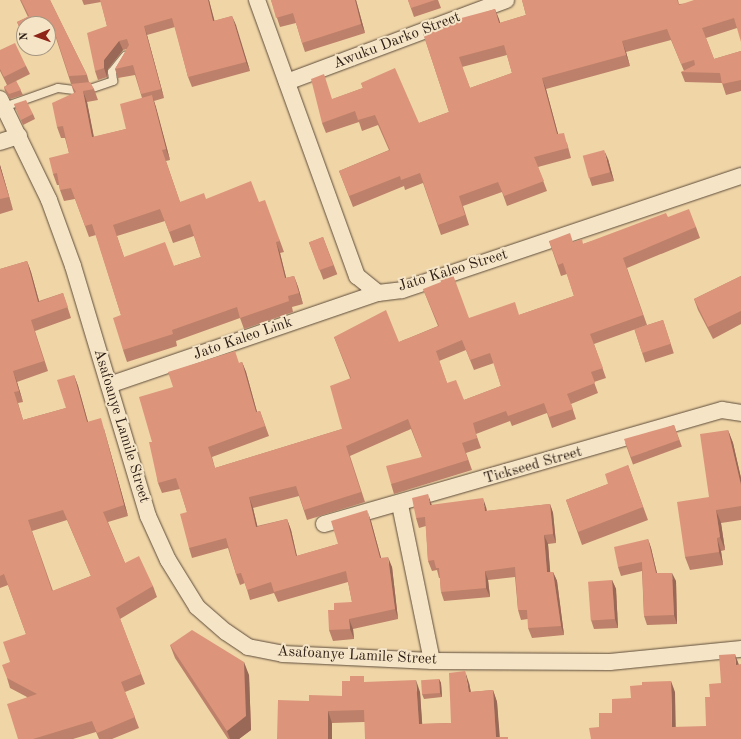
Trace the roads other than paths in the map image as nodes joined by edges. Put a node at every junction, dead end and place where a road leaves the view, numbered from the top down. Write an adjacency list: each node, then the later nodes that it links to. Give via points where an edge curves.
1 (257, 0): 4 (street, Jato Kaleo Street)
2 (506, 0): 4 (street, Awuku Darko Street)
3 (127, 54): 5 (lane, via 112,72 113,81 84,91 58,88)
4 (287, 82): 9 (street, Jato Kaleo Street, via 357,276)
5 (2, 103): 6 (street, Asafoanye Lamile Street)
6 (19, 136): 7 (street); 10 (street, Asafoanye Lamile Street, via 49,200 73,266)
7 (0, 142)
8 (741, 176): 9 (street, Jato Kaleo Street, via 402,290)
9 (378, 293): 10 (street, Jato Kaleo Link)
10 (109, 385): 15 (street, Asafoanye Lamile Street, via 148,516 168,560 198,608 248,647 283,654)
11 (741, 413): 12 (street, Tickseed Street, via 722,410)
12 (400, 505): 13 (street, Tickseed Street); 15 (street)
13 (324, 524)
14 (741, 649): 15 (street, Asafoanye Lamile Street, via 610,662)
15 (432, 661)

